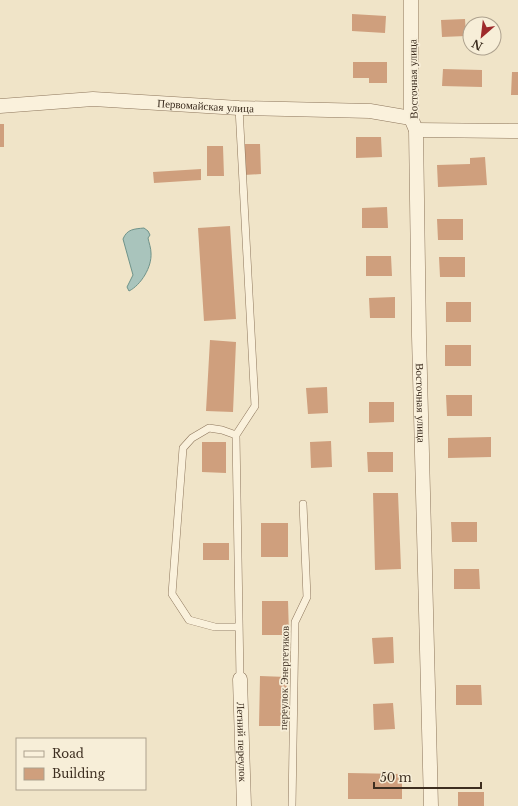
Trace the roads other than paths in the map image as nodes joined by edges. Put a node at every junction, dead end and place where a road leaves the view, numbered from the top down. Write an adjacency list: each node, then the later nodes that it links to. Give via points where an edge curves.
1 (412, 0): 4 (street, Восточная улица)
2 (0, 106): 3 (street, Первомайская улица, via 93,99)
3 (239, 108): 4 (street, Первомайская улица, via 370,111); 6 (lane, via 255,406)
4 (414, 124): 5 (street, Первомайская улица); 12 (street, Восточная улица)
5 (518, 131)
6 (236, 435): 8 (lane); 8 (lane, via 209,428 192,438 183,448 172,594 189,620 215,627)
7 (303, 504): 11 (lane, переулок Энергетиков, via 307,597 295,622)
8 (239, 627): 9 (lane)
9 (240, 679): 10 (street, Летний переулок)
10 (244, 806)
11 (292, 806)
12 (431, 806)

